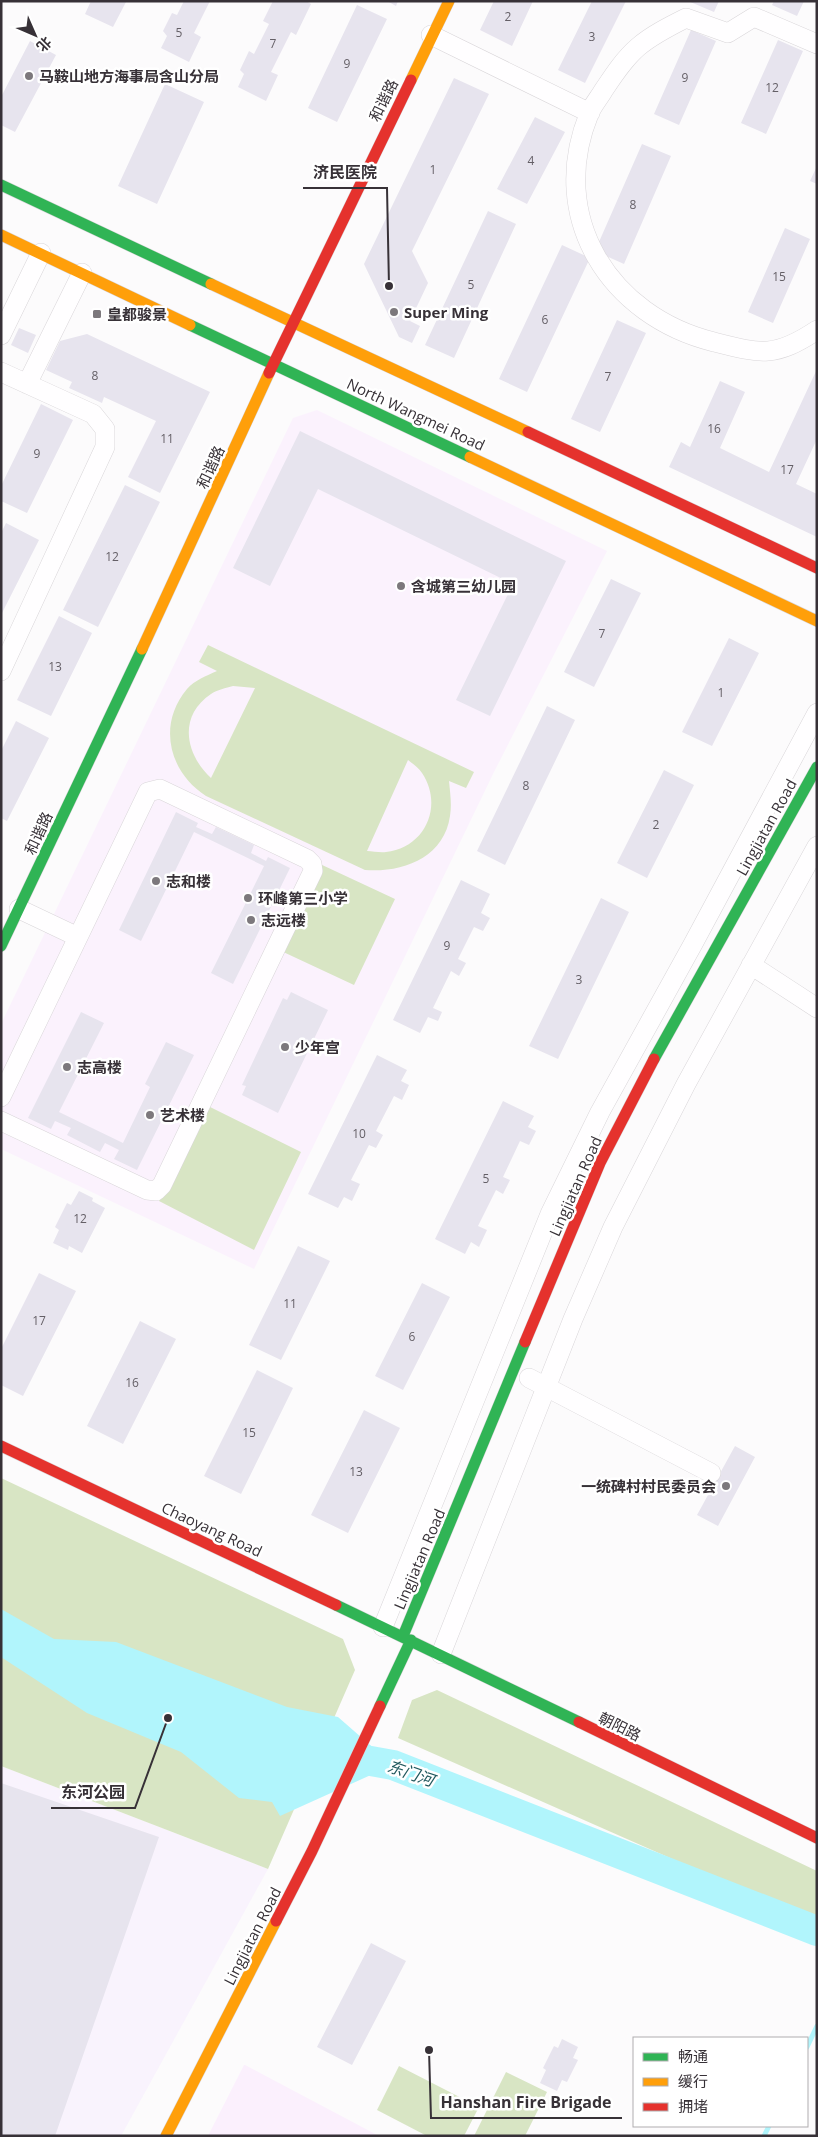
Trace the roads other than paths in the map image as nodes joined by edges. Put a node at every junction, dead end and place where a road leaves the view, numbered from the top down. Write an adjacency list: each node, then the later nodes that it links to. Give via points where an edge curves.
1 (449, 1): 2 (main road, 和谐路)
2 (431, 35): 4 (street); 9 (main road, 和谐路)
3 (817, 44): 4 (street, via 754,17 728,33 686,18 638,47 614,73)
4 (590, 113): 10 (street, via 579,149 575,186 581,223 588,242 612,282 638,306 664,323 698,338 731,346 774,352)
5 (1, 185): 9 (main road, North Wangmei Road)
6 (1, 235): 7 (main road, North Wangmei Road)
7 (40, 253): 8 (main road, North Wangmei Road); 11 (street)
8 (82, 273): 12 (main road, North Wangmei Road); 14 (street)
9 (292, 323): 12 (main road, 和谐路); 15 (main road, North Wangmei Road)
10 (817, 330)
11 (1, 335)
12 (274, 363): 16 (main road, North Wangmei Road); 21 (main road, 和谐路)
13 (1, 372): 14 (street)
14 (27, 384): 17 (street, via 93,414 105,429 105,447)
15 (817, 568)
16 (817, 621)
17 (1, 671)
18 (817, 714): 32 (street, via 600,1112 550,1214)
19 (817, 767): 33 (main road, Lingjiatan Road, via 650,1066 600,1163)
20 (817, 846): 24 (street)
21 (19, 909): 22 (street); 23 (main road, 和谐路)
22 (78, 937): 26 (street); 27 (street, via 148,792 155,789 312,864 313,871 162,1185 156,1190 147,1190)
23 (1, 946)
24 (751, 966): 25 (street); 29 (street, via 621,1211)
25 (817, 1008)
26 (1, 1097)
27 (1, 1121)
28 (529, 1378): 29 (street)
29 (546, 1387): 31 (street); 34 (street)
30 (1, 1446): 32 (main road, Chaoyang Road)
31 (712, 1472)
32 (384, 1627): 33 (main road, Chaoyang Road)
33 (414, 1638): 34 (main road, 朝阳路); 36 (main road, Lingjiatan Road, via 312,1851)
34 (441, 1654): 35 (main road, 朝阳路)
35 (817, 1838)
36 (166, 2136)

